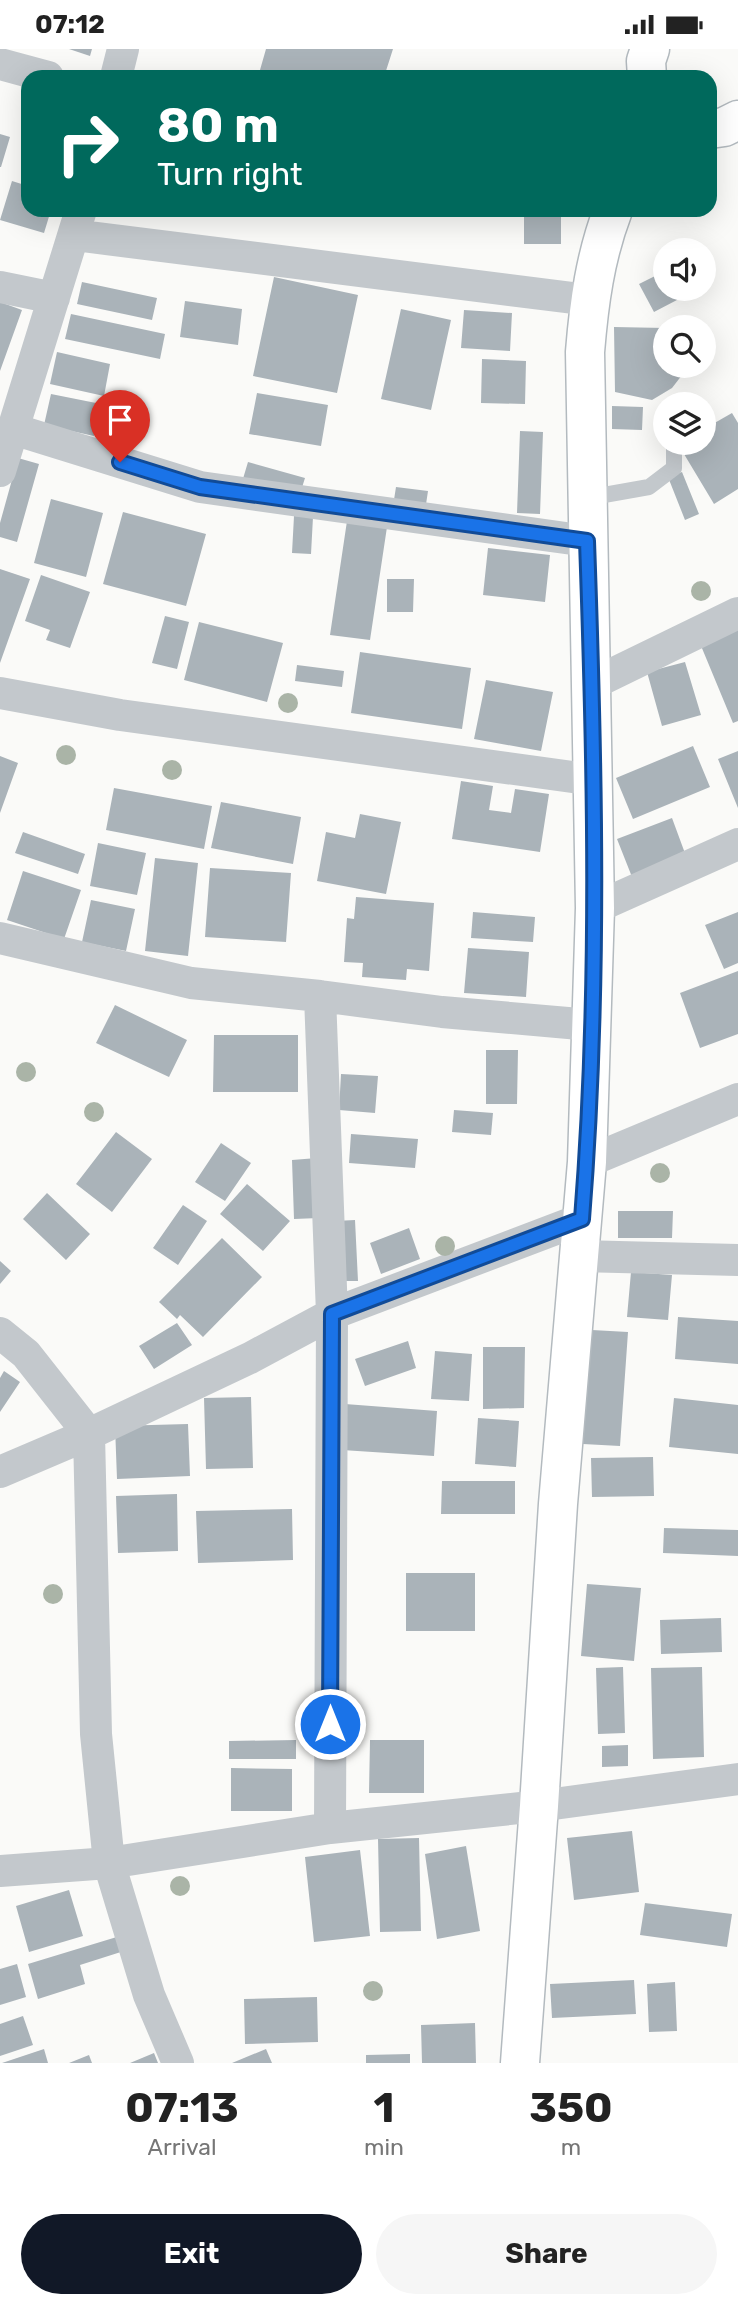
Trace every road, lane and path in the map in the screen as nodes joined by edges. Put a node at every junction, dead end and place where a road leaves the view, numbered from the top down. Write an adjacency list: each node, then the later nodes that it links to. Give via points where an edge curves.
1 (123, 49): 5 (street)
2 (650, 49): 6 (street)
3 (0, 64): 4 (street)
4 (22, 70)
5 (118, 70)
6 (647, 70)
7 (611, 217): 11 (street)
8 (77, 222): 10 (street); 11 (street)
9 (0, 288): 10 (street)
10 (54, 298): 12 (street)
11 (589, 300): 15 (street)
12 (13, 429): 14 (street); 16 (street, via 200,487)
13 (674, 455): 15 (lane, via 674,468 649,487)
14 (0, 471)
15 (587, 498): 16 (street)
16 (587, 541): 18 (street)
17 (738, 613): 18 (street)
18 (593, 684): 20 (street)
19 (0, 693): 20 (street, via 120,715)
20 (594, 780): 22 (street)
21 (738, 844): 22 (street)
22 (595, 908): 25 (street)
23 (0, 938): 24 (street, via 191,983)
24 (320, 996): 25 (street); 30 (street)
25 (591, 1025): 27 (street)
26 (738, 1099): 27 (street)
27 (587, 1162): 28 (street)
28 (580, 1238): 29 (street); 30 (street); 35 (street)
29 (738, 1260)
30 (332, 1314): 32 (street); 36 (street)
31 (0, 1333): 32 (street, via 26,1354)
32 (89, 1434): 33 (street); 37 (street, via 96,1734)
33 (0, 1472)
34 (738, 1779): 35 (street)
35 (539, 1806): 36 (street); 40 (street)
36 (330, 1828): 37 (street)
37 (109, 1863): 38 (street); 39 (street, via 149,1995)
38 (0, 1871)
39 (178, 2063)
40 (520, 2063)

